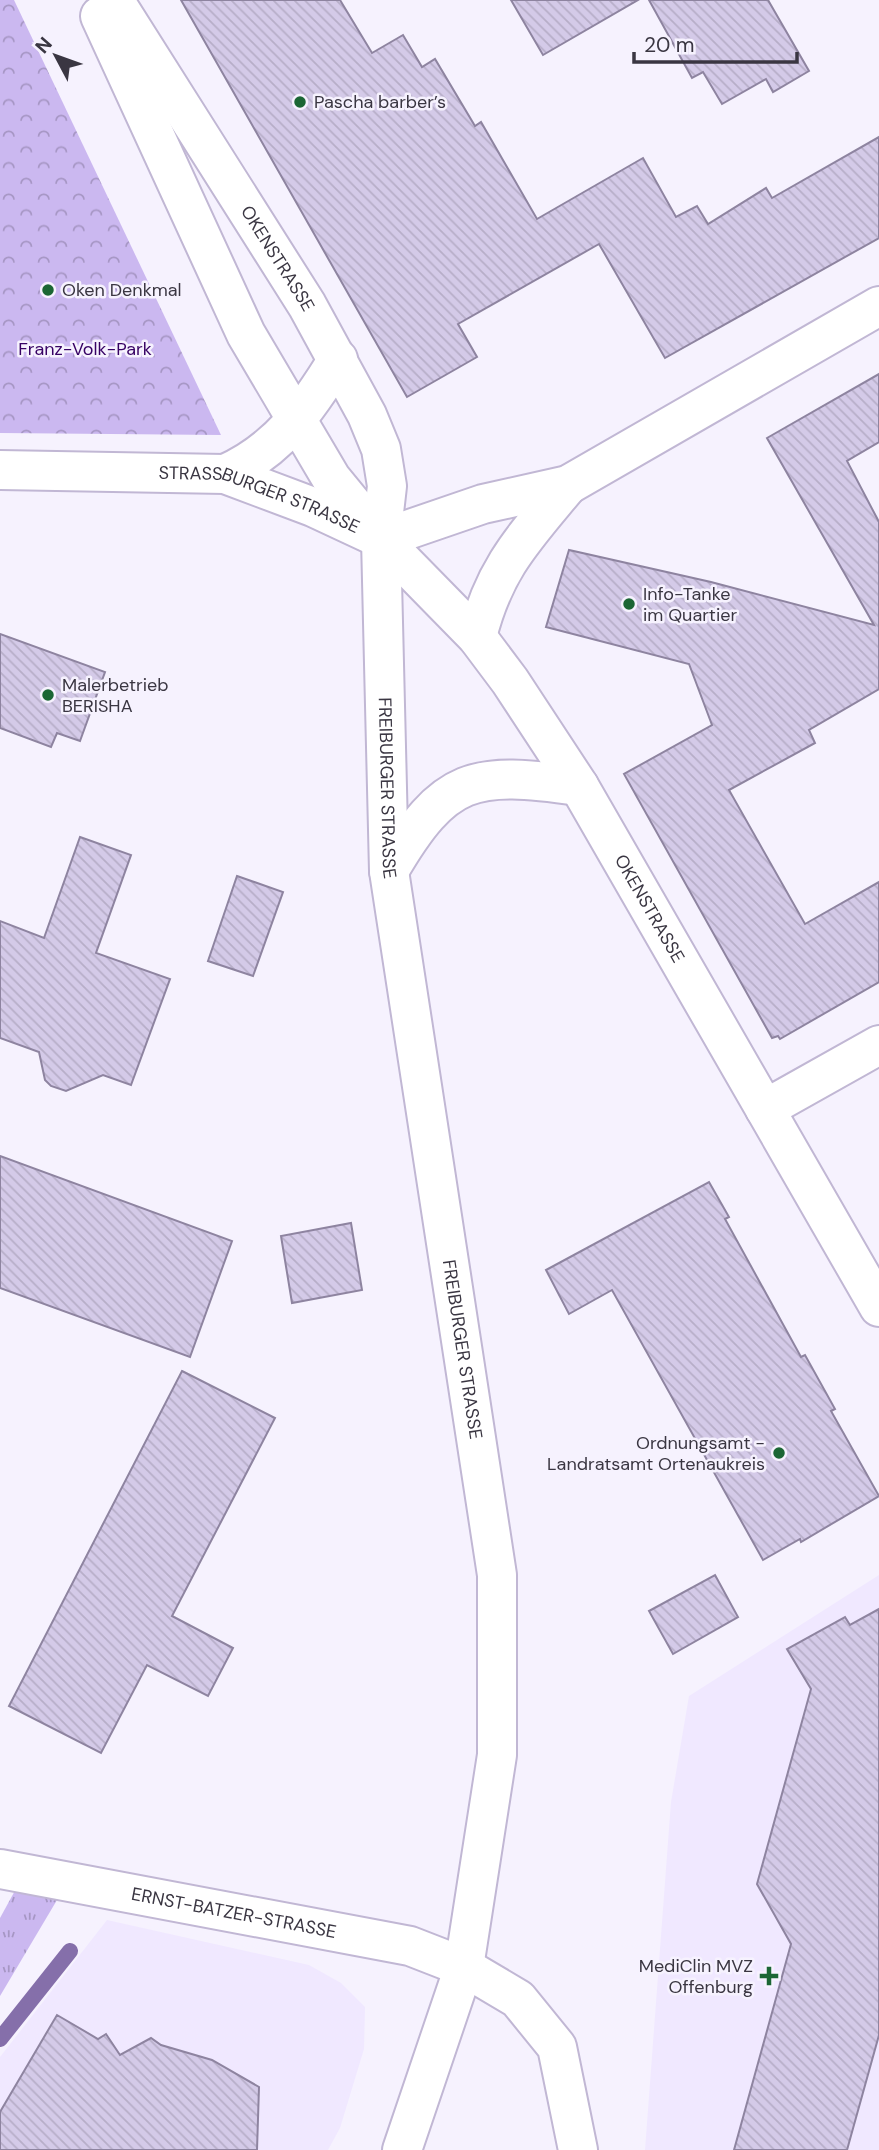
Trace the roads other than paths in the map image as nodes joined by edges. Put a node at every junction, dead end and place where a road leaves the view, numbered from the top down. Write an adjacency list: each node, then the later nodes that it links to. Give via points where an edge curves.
1 (93, 0): 5 (main road, OKENSTRASSE, via 218,278)
2 (114, 0): 4 (main road, OKENSTRASSE)
3 (879, 306): 8 (main road, STRASSBURGER STRASSE)
4 (338, 359): 5 (main road); 9 (main road, OKENSTRASSE, via 380,449 387,486)
5 (297, 422): 7 (main road, via 271,447); 9 (main road, OKENSTRASSE, via 331,478)
6 (0, 470): 7 (main road, STRASSBURGER STRASSE)
7 (225, 474): 9 (main road, STRASSBURGER STRASSE)
8 (568, 485): 9 (main road, STRASSBURGER STRASSE, via 484,504); 10 (main road, via 497,576)
9 (381, 539): 10 (main road, OKENSTRASSE); 12 (main road, FREIBURGER STRASSE)
10 (477, 637): 11 (main road, OKENSTRASSE)
11 (579, 786): 12 (main road, via 502,778 477,781 430,812); 14 (main road, OKENSTRASSE)
12 (389, 871): 17 (main road, FREIBURGER STRASSE, via 497,1575 497,1755)
13 (879, 1045): 14 (main road)
14 (765, 1109): 15 (main road, OKENSTRASSE)
15 (879, 1307)
16 (0, 1869): 17 (main road, ERNST-BATZER-STRASSE, via 410,1946)
17 (464, 1967): 18 (main road, FREIBURGER STRASSE); 19 (main road, ERNST-BATZER-STRASSE, via 518,1999 557,2047)
18 (402, 2150)
19 (578, 2150)

